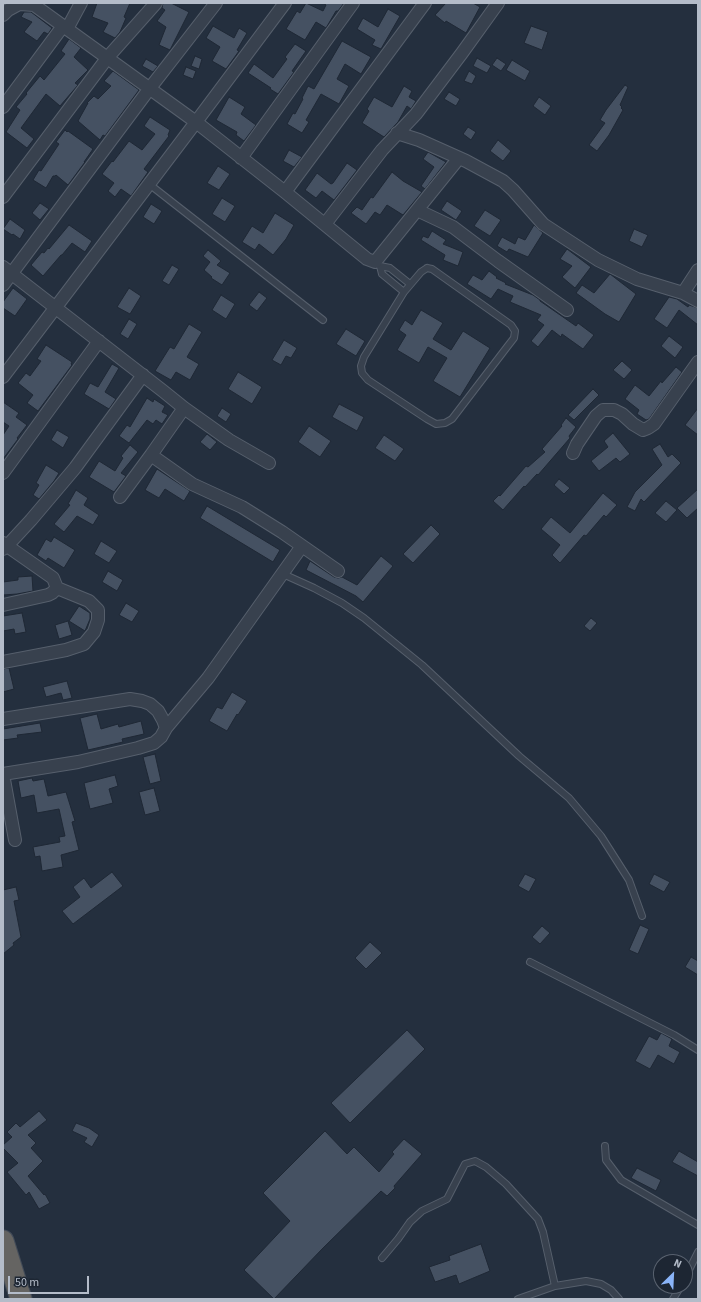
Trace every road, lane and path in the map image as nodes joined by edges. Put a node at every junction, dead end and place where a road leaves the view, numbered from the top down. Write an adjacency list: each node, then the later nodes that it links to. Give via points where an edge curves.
1 (81, 3): 9 (street)
2 (156, 3): 10 (street)
3 (216, 3): 11 (street)
4 (285, 3): 13 (street)
5 (352, 3): 15 (street)
6 (425, 3): 18 (street)
7 (498, 3): 14 (street, via 416,114)
8 (3, 15): 9 (street, via 19,4 34,5)
9 (65, 27): 10 (street); 12 (street)
10 (108, 57): 11 (street); 19 (street)
11 (150, 88): 13 (street); 23 (street)
12 (3, 107)
13 (196, 122): 15 (street); 17 (street)
14 (397, 133): 16 (street); 21 (street)
15 (242, 158): 18 (street)
16 (459, 158): 20 (street); 28 (street, via 503,181 543,224 598,260 637,279)
17 (149, 184): 30 (street); 32 (lane)
18 (285, 192): 21 (street)
19 (3, 196)
20 (417, 210): 22 (street); 31 (street, via 453,226)
21 (325, 224): 22 (street, via 367,259)
22 (378, 264): 25 (lane, via 390,268); 27 (lane, via 382,274)
23 (7, 270): 26 (street); 30 (street)
24 (698, 270): 28 (street)
25 (410, 284): 27 (lane); 27 (lane, via 427,268 432,269 515,331 508,347 452,419 445,423 436,424 368,380 362,373 364,357)
26 (3, 285)
27 (404, 292)
28 (683, 293): 29 (street)
29 (698, 301)
30 (55, 307): 33 (street); 36 (street)
31 (567, 310)
32 (322, 320)
33 (99, 341): 35 (street); 41 (street)
34 (698, 362): 38 (street, via 654,424 643,430 622,414 614,410 603,410 596,416)
35 (143, 375): 37 (street); 43 (street, via 75,468 31,520)
36 (3, 376)
37 (184, 408): 39 (street); 40 (street, via 229,440)
38 (573, 453)
39 (151, 456): 42 (street); 44 (street, via 192,484 242,508)
40 (269, 463)
41 (3, 473)
42 (120, 497)
43 (4, 546): 47 (street, via 52,578)
44 (302, 546): 45 (street); 46 (street)
45 (338, 571)
46 (283, 574): 51 (street, via 208,678); 54 (lane, via 342,603 364,618 422,664 519,756 569,798 601,836 629,880)
47 (57, 588): 48 (street, via 48,596); 49 (street, via 89,601 98,610 94,632 84,644 66,650)
48 (3, 605)
49 (3, 662)
50 (3, 719): 51 (street, via 130,699 150,704 158,711)
51 (166, 728): 52 (street, via 154,743 138,748 78,762)
52 (3, 774): 53 (street)
53 (15, 840)
54 (642, 916)
55 (530, 962): 56 (lane, via 674,1035)
56 (698, 1050)
57 (605, 1146): 58 (lane, via 606,1160 621,1180)
58 (698, 1224)
59 (3, 1241): 64 (highway)
60 (698, 1252): 62 (lane)
61 (382, 1258): 63 (lane, via 410,1222 422,1211 447,1199 465,1164 475,1161 506,1184 538,1219)
62 (693, 1262)
63 (555, 1286): 65 (lane); 66 (lane, via 586,1281 601,1284)
64 (21, 1299)
65 (518, 1299)
66 (619, 1299)

